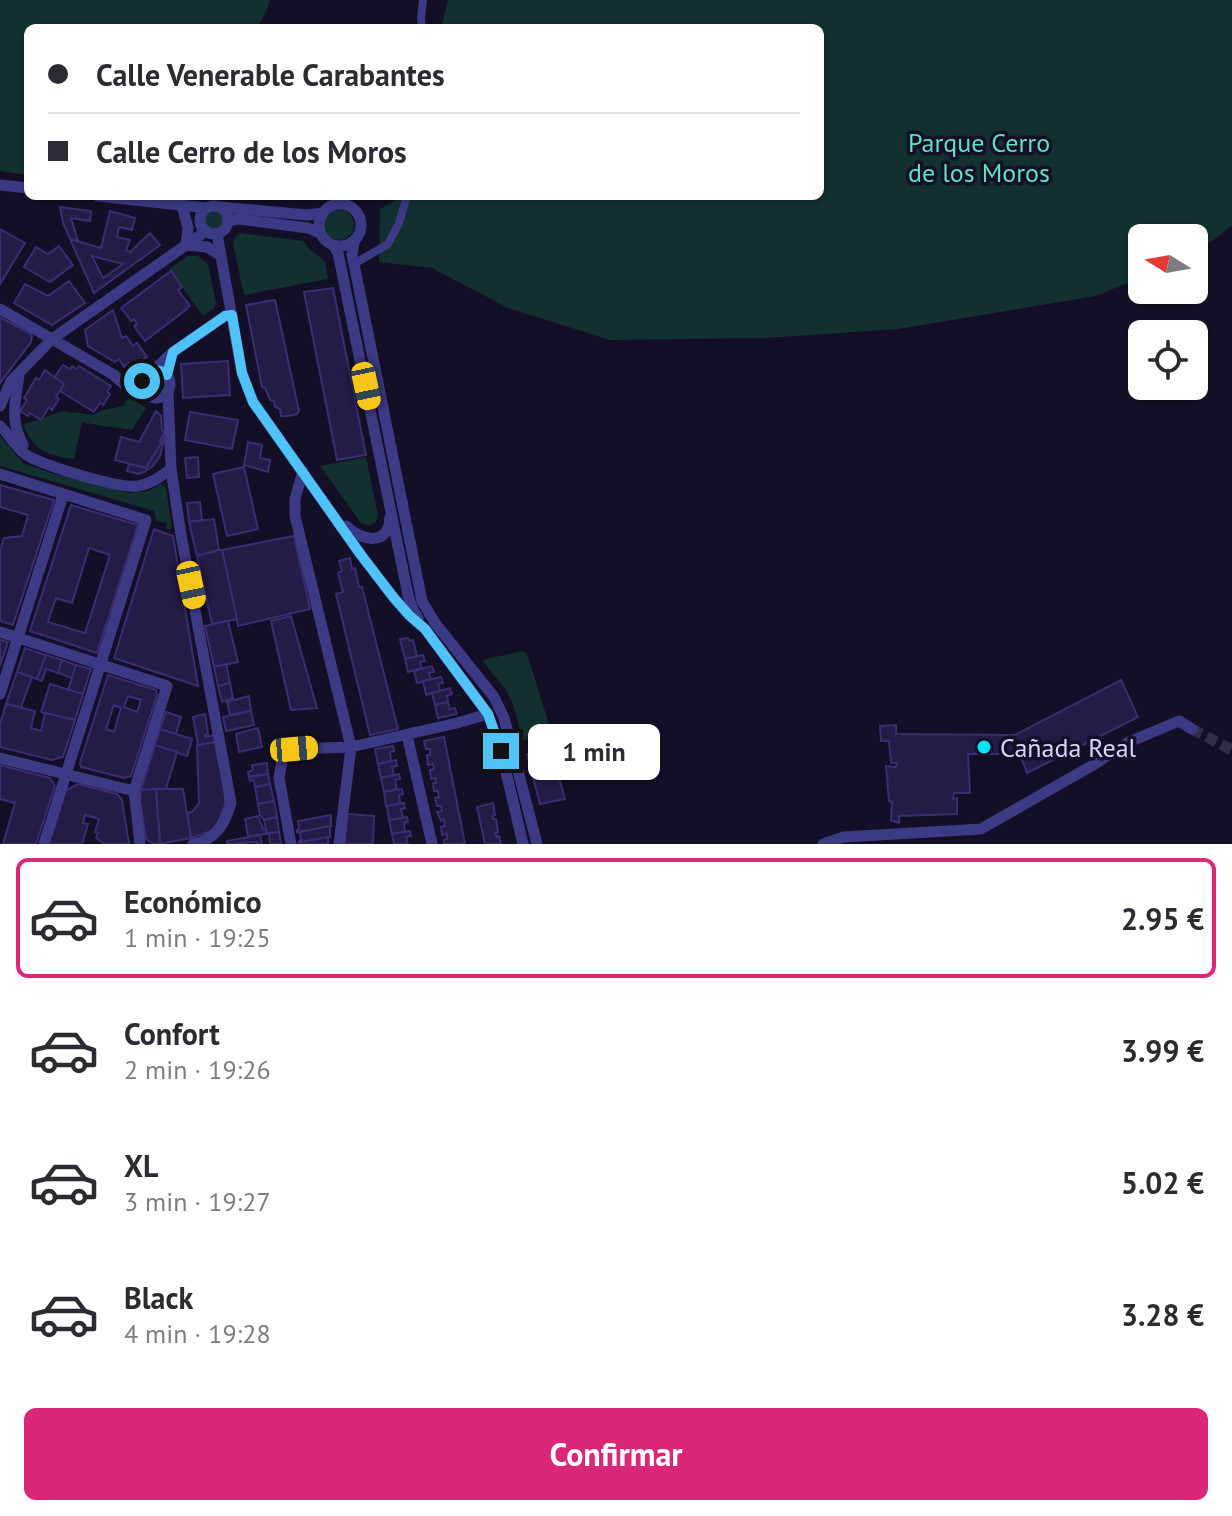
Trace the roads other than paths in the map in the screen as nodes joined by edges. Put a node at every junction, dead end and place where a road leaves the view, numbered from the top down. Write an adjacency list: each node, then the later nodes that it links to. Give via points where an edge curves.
1 (423, 0): 2 (street)
2 (422, 24)
3 (0, 185): 4 (street)
4 (24, 188)
5 (135, 200): 7 (street)
6 (406, 200): 17 (street, via 388,244)
7 (182, 205): 11 (street); 14 (street)
8 (220, 207): 9 (street); 10 (street); 11 (street, via 215,206)
9 (323, 213): 12 (street); 13 (street, via 334,205 355,210 362,222)
10 (228, 221): 11 (street, via 224,230); 12 (street)
11 (206, 222): 14 (street); 16 (street)
12 (320, 233): 15 (street)
13 (354, 242): 15 (street); 17 (street)
14 (186, 245): 16 (street, via 207,247); 20 (street)
15 (334, 246): 35 (street)
16 (220, 255): 19 (street)
17 (354, 264): 57 (street, via 422,601 504,718)
18 (0, 309): 20 (street)
19 (232, 315): 21 (street); 32 (street, via 249,394)
20 (52, 339): 22 (street); 24 (street, via 114,375)
21 (173, 352): 23 (street); 24 (street)
22 (19, 374): 27 (street); 30 (street, via 15,429)
23 (167, 375): 24 (street, via 161,370); 25 (street)
24 (147, 379): 26 (street, via 148,395)
25 (168, 391): 26 (street); 28 (street)
26 (156, 398): 28 (street)
27 (0, 406)
28 (169, 420): 31 (street)
29 (0, 426): 30 (street)
30 (32, 459): 31 (street, via 127,487 141,486)
31 (171, 469): 52 (street, via 231,803 219,832)
32 (303, 471): 36 (street); 45 (street, via 295,516)
33 (0, 474): 34 (street)
34 (63, 495): 39 (street); 40 (street, via 146,520)
35 (391, 506): 36 (street, via 387,531 373,539 355,534); 37 (street, via 408,595)
36 (334, 514): 37 (street, via 394,598)
37 (425, 629): 42 (street)
38 (0, 632): 39 (street)
39 (18, 638): 40 (street); 41 (street)
40 (101, 664): 47 (street); 48 (street, via 167,686)
41 (0, 694)
42 (488, 714): 44 (street); 56 (street)
43 (1192, 729): 49 (street, via 1179,721 1129,742)
44 (407, 735): 45 (street); 55 (street)
45 (351, 747): 53 (street, via 294,749 282,760 279,778); 54 (street)
46 (0, 758): 47 (street)
47 (66, 774): 48 (street); 50 (street)
48 (134, 791): 51 (street)
49 (981, 829): 58 (street, via 844,837); 59 (street)
50 (44, 844)
51 (140, 844)
52 (193, 844)
53 (291, 844)
54 (339, 844)
55 (432, 844)
56 (523, 844)
57 (537, 844)
58 (823, 844)
59 (976, 844)

